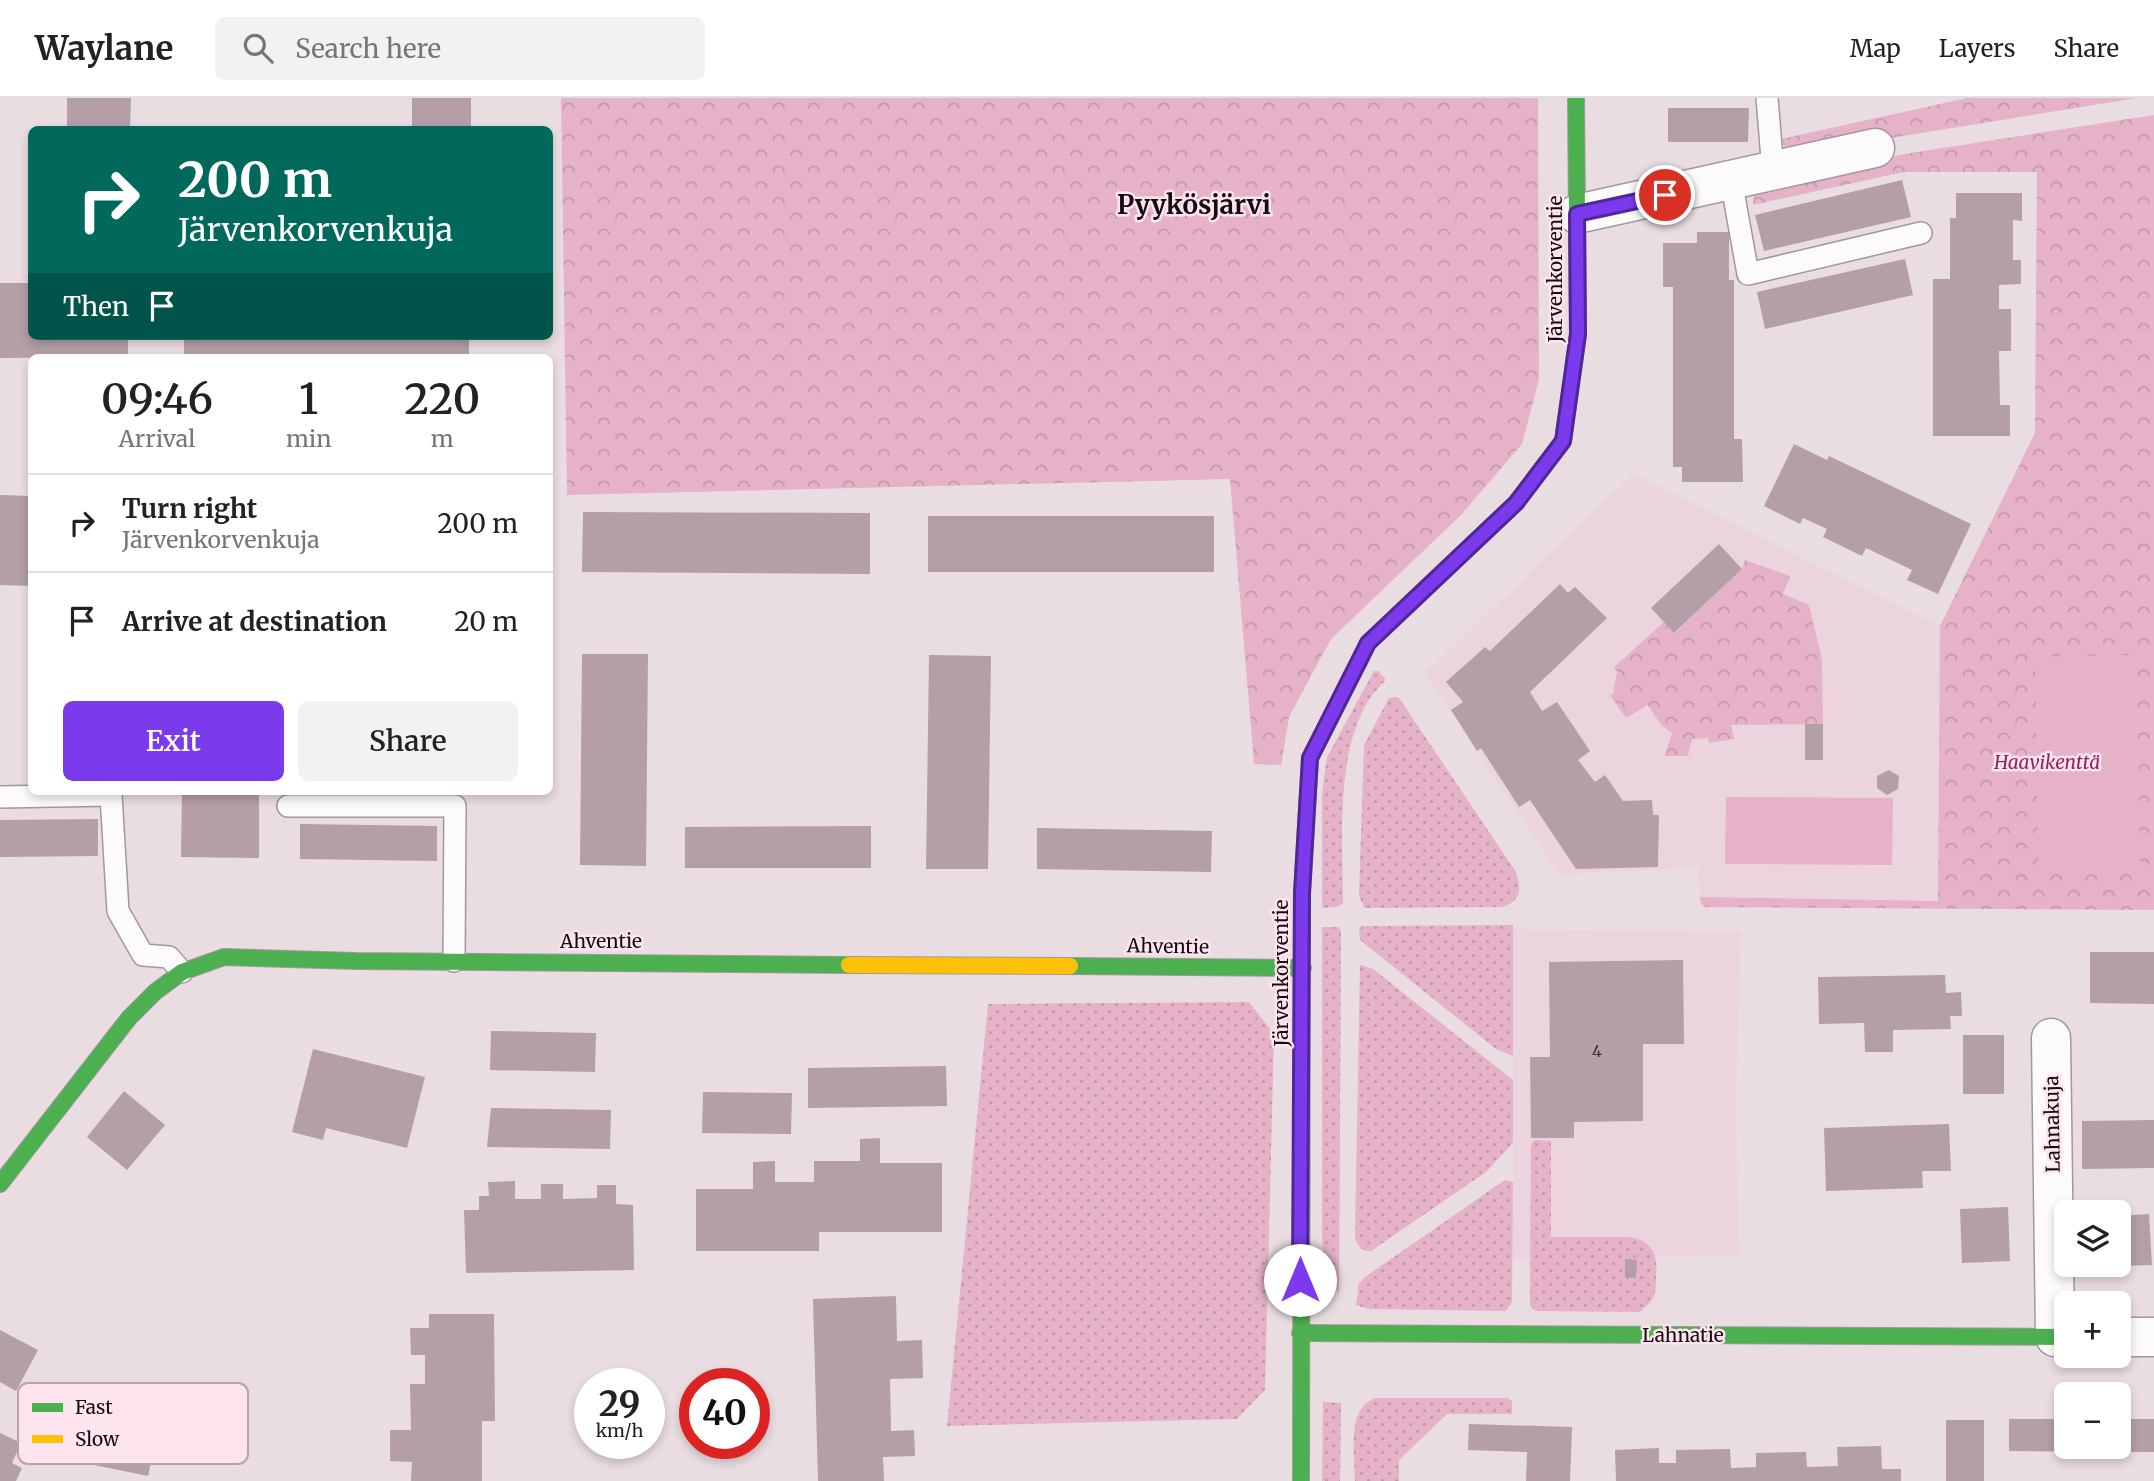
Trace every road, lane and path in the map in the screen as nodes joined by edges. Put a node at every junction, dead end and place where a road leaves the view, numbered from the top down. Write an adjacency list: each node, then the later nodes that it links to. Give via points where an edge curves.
1 (1576, 98): 6 (street, Järvenkorventie)
2 (1767, 98): 4 (lane)
3 (1875, 148): 4 (street)
4 (1773, 171): 5 (street)
5 (1731, 180): 6 (street); 7 (lane, via 1748,274)
6 (1577, 214): 11 (street, Järvenkorventie, via 1578,334 1563,441 1516,503 1368,643 1310,758)
7 (1921, 233)
8 (0, 797): 12 (lane, via 111,795 117,911 143,955 169,957)
9 (288, 806): 10 (lane, via 455,806)
10 (454, 961): 11 (street, Ahventie); 12 (street, Ahventie, via 223,957)
11 (1303, 968): 16 (street, Järvenkorventie)
12 (182, 972): 14 (street, Ahventie, via 129,1018)
13 (2051, 1038): 15 (street, Lahnakuja)
14 (0, 1184)
15 (2059, 1291)
16 (1300, 1333): 17 (street, Lahnatie); 20 (street, Järvenkorventie)
17 (2054, 1337)
18 (2131, 1337): 19 (street)
19 (2154, 1337)
20 (1301, 1481)

